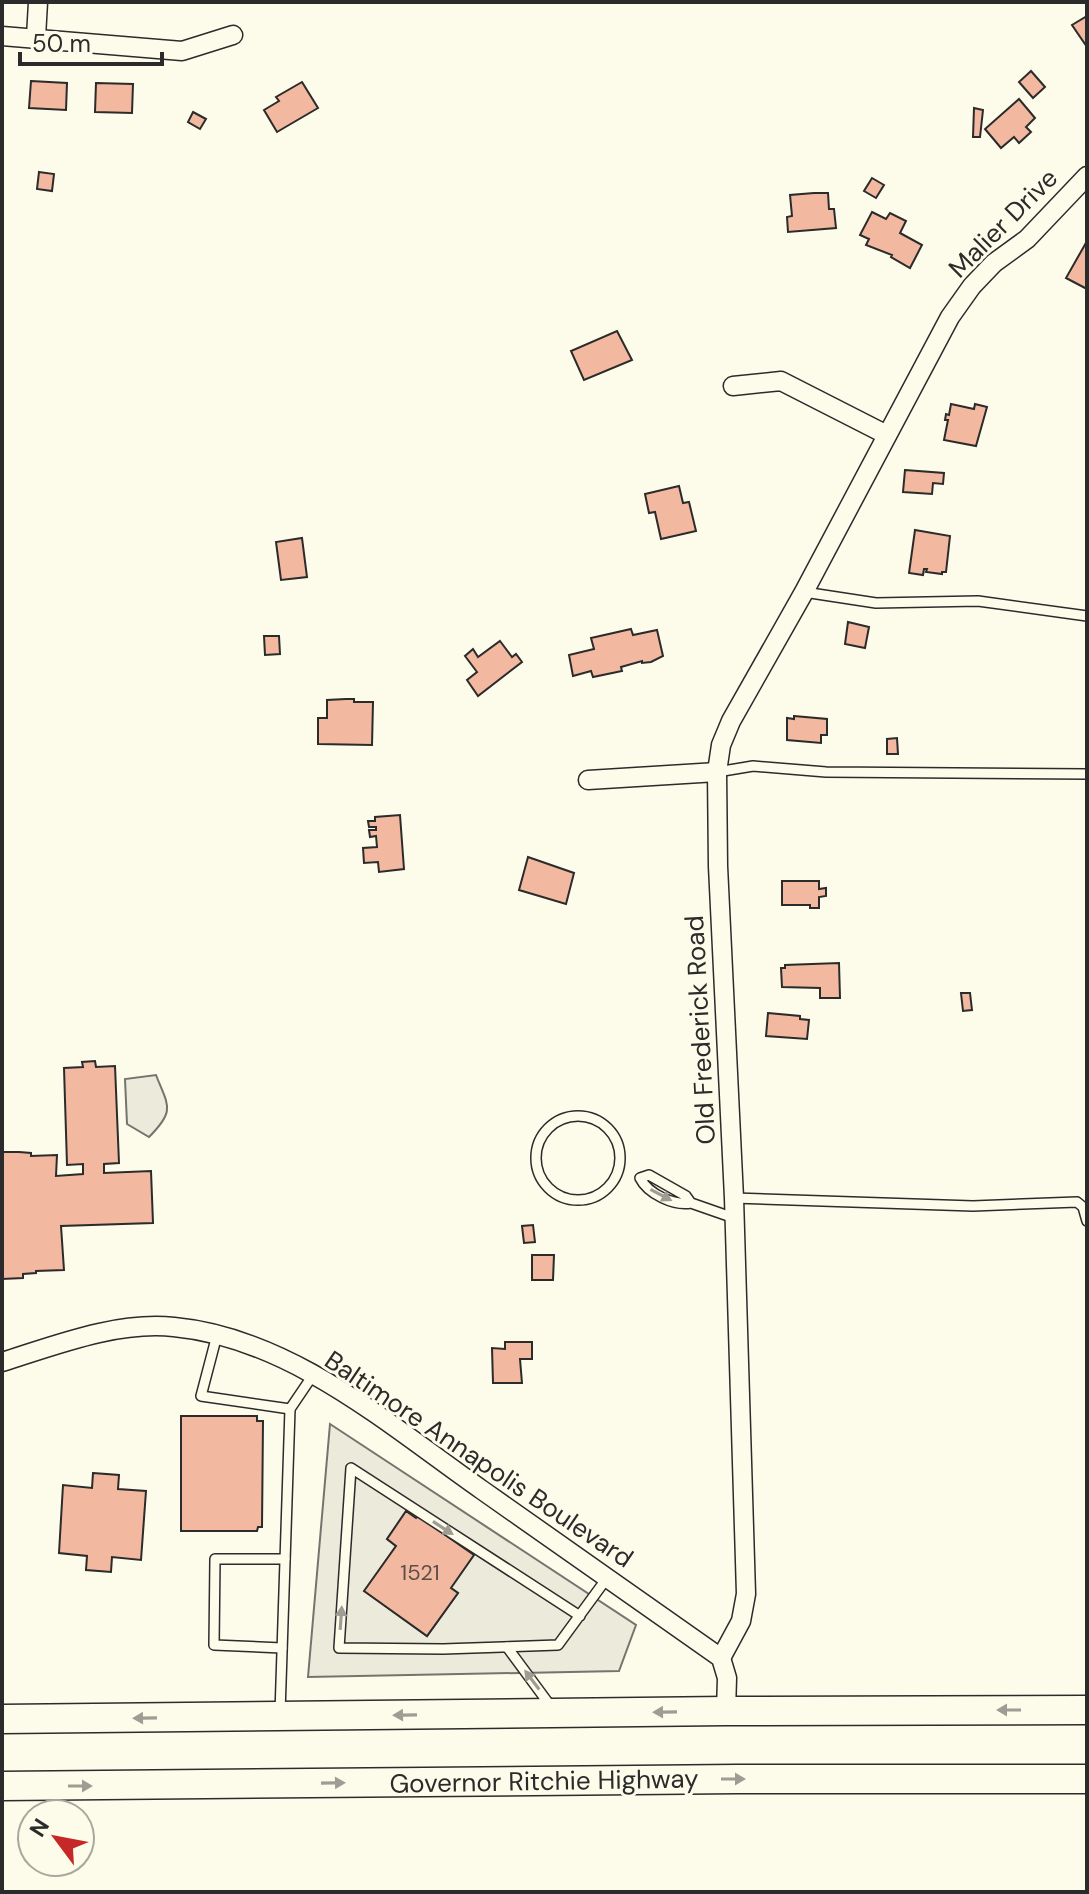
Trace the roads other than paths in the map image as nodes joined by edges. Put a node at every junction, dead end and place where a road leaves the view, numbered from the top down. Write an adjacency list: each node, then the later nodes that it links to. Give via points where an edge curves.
1 (38, 2): 4 (street)
2 (233, 35): 4 (street, via 182,51)
3 (2, 36): 4 (street)
4 (36, 37)
5 (1087, 176): 7 (street, Malier Drive, via 1027,239 972,286)
6 (733, 386): 7 (street, via 781,381)
7 (887, 435): 8 (street, Old Frederick Road)
8 (804, 592): 9 (lane, via 876,603 978,601); 10 (street, Old Frederick Road, via 731,721)
9 (1087, 616)
10 (717, 772): 11 (lane, via 753,766 826,772); 12 (street); 14 (street, Old Frederick Road)
11 (1087, 774)
12 (588, 780)
13 (619, 1169): 13 (lane, via 618,1143 601,1122 589,1117 575,1115 550,1126 536,1151 541,1179 562,1198 576,1201 603,1193); 15 (lane, via 640,1178 649,1175 691,1203)
14 (734, 1198): 15 (street, Old Frederick Road); 16 (lane, via 973,1206 1077,1202)
15 (734, 1218): 26 (street, Old Frederick Road, via 746,1594 741,1621)
16 (1087, 1221)
17 (217, 1334): 18 (street, Baltimore Annapolis Boulevard, via 142,1327); 19 (street, Baltimore Annapolis Boulevard); 20 (lane, via 201,1396)
18 (2, 1362)
19 (313, 1375): 20 (lane); 22 (street, Baltimore Annapolis Boulevard)
20 (290, 1409): 21 (lane)
21 (285, 1559): 25 (lane); 25 (lane, via 215,1559 214,1645)
22 (607, 1578): 23 (lane); 26 (street, Baltimore Annapolis Boulevard)
23 (580, 1616): 24 (lane, via 558,1645); 24 (lane, one-way to 23, via 339,1648 351,1468)
24 (507, 1647): 29 (lane, one-way to 24)
25 (282, 1648): 30 (lane)
26 (721, 1658): 28 (street, via 727,1678)
27 (1087, 1710): 28 (highway, one-way to 28)
28 (726, 1711): 29 (highway, one-way to 29)
29 (556, 1714): 30 (highway, one-way to 30)
30 (280, 1716): 31 (highway, one-way to 31)
31 (2, 1719)
32 (1085, 1783): 33 (highway, Governor Ritchie Highway, one-way to 32, via 737,1779)
33 (2, 1786)

